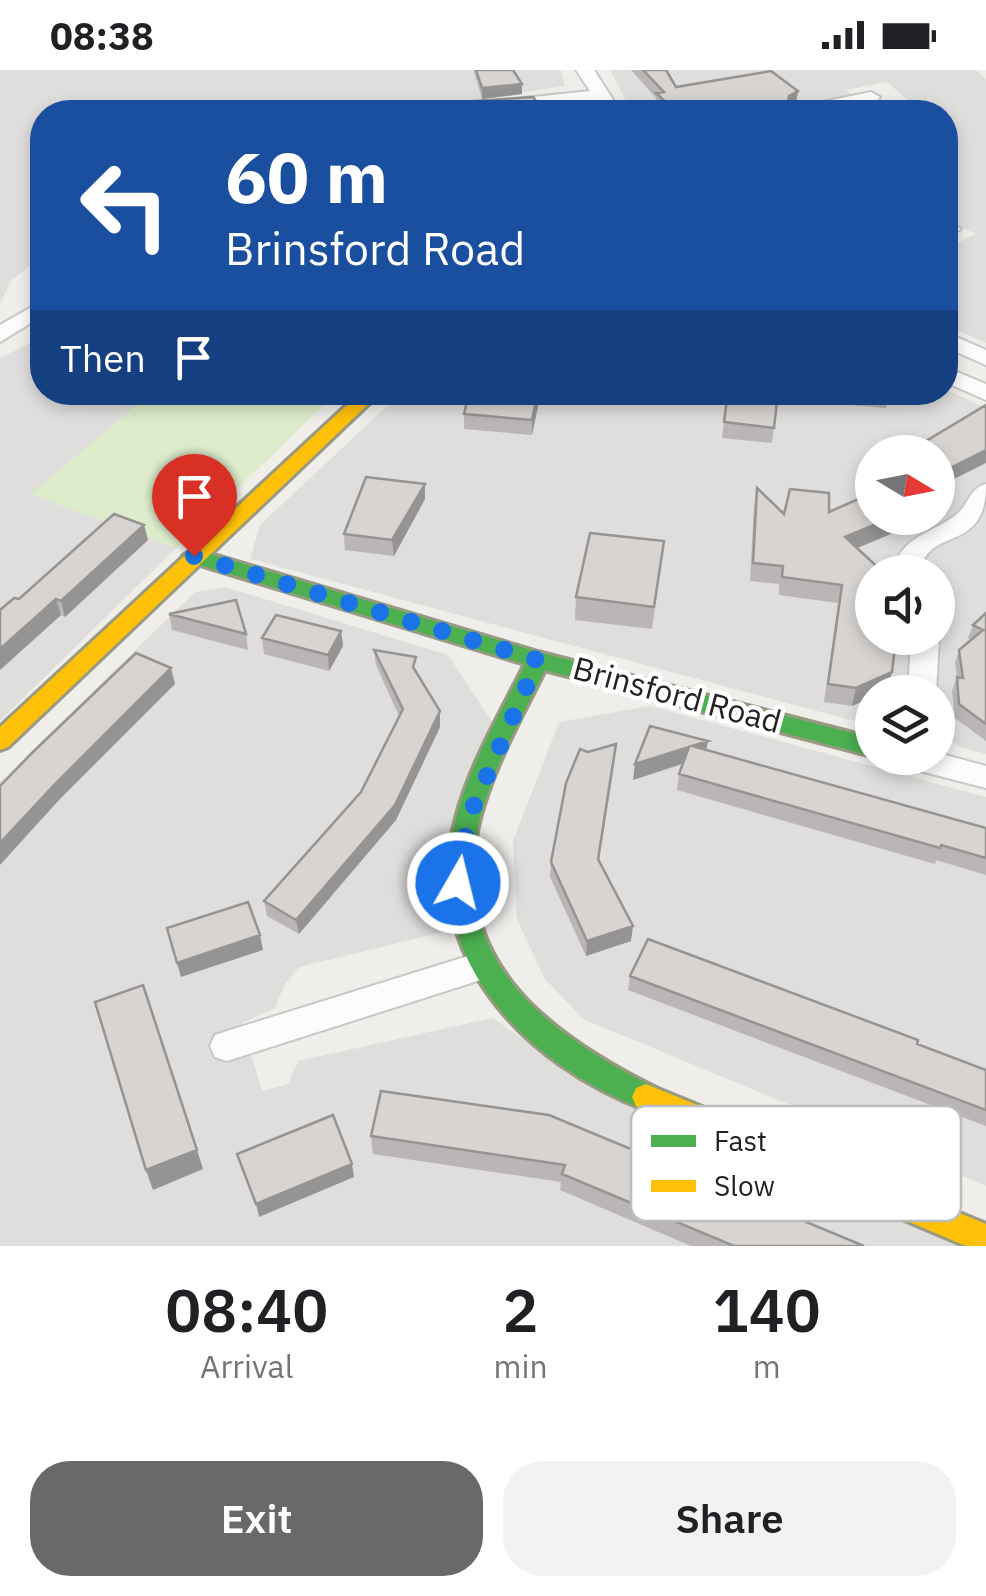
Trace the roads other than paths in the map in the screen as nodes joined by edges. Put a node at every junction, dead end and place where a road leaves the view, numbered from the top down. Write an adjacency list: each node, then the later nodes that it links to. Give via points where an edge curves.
1 (585, 70): 2 (street)
2 (598, 95): 4 (street); 5 (street)
3 (870, 98): 6 (street)
4 (551, 100)
5 (602, 100)
6 (860, 100)
7 (30, 315): 8 (street)
8 (0, 335)
9 (958, 345): 10 (street)
10 (986, 358)
11 (958, 380): 12 (street)
12 (986, 393)
13 (358, 405): 16 (street)
14 (986, 492): 15 (street, via 972,514)
15 (913, 555)
16 (194, 556): 17 (street, Brinsford Road); 18 (street)
17 (538, 660): 19 (street, Brinsford Road); 22 (street, via 465,832 458,883)
18 (0, 741)
19 (855, 743)
20 (955, 769): 21 (street)
21 (986, 777)
22 (481, 966): 23 (street); 24 (street, via 548,1041)
23 (227, 1046)
24 (667, 1106)
25 (943, 1221): 26 (street)
26 (986, 1239)

